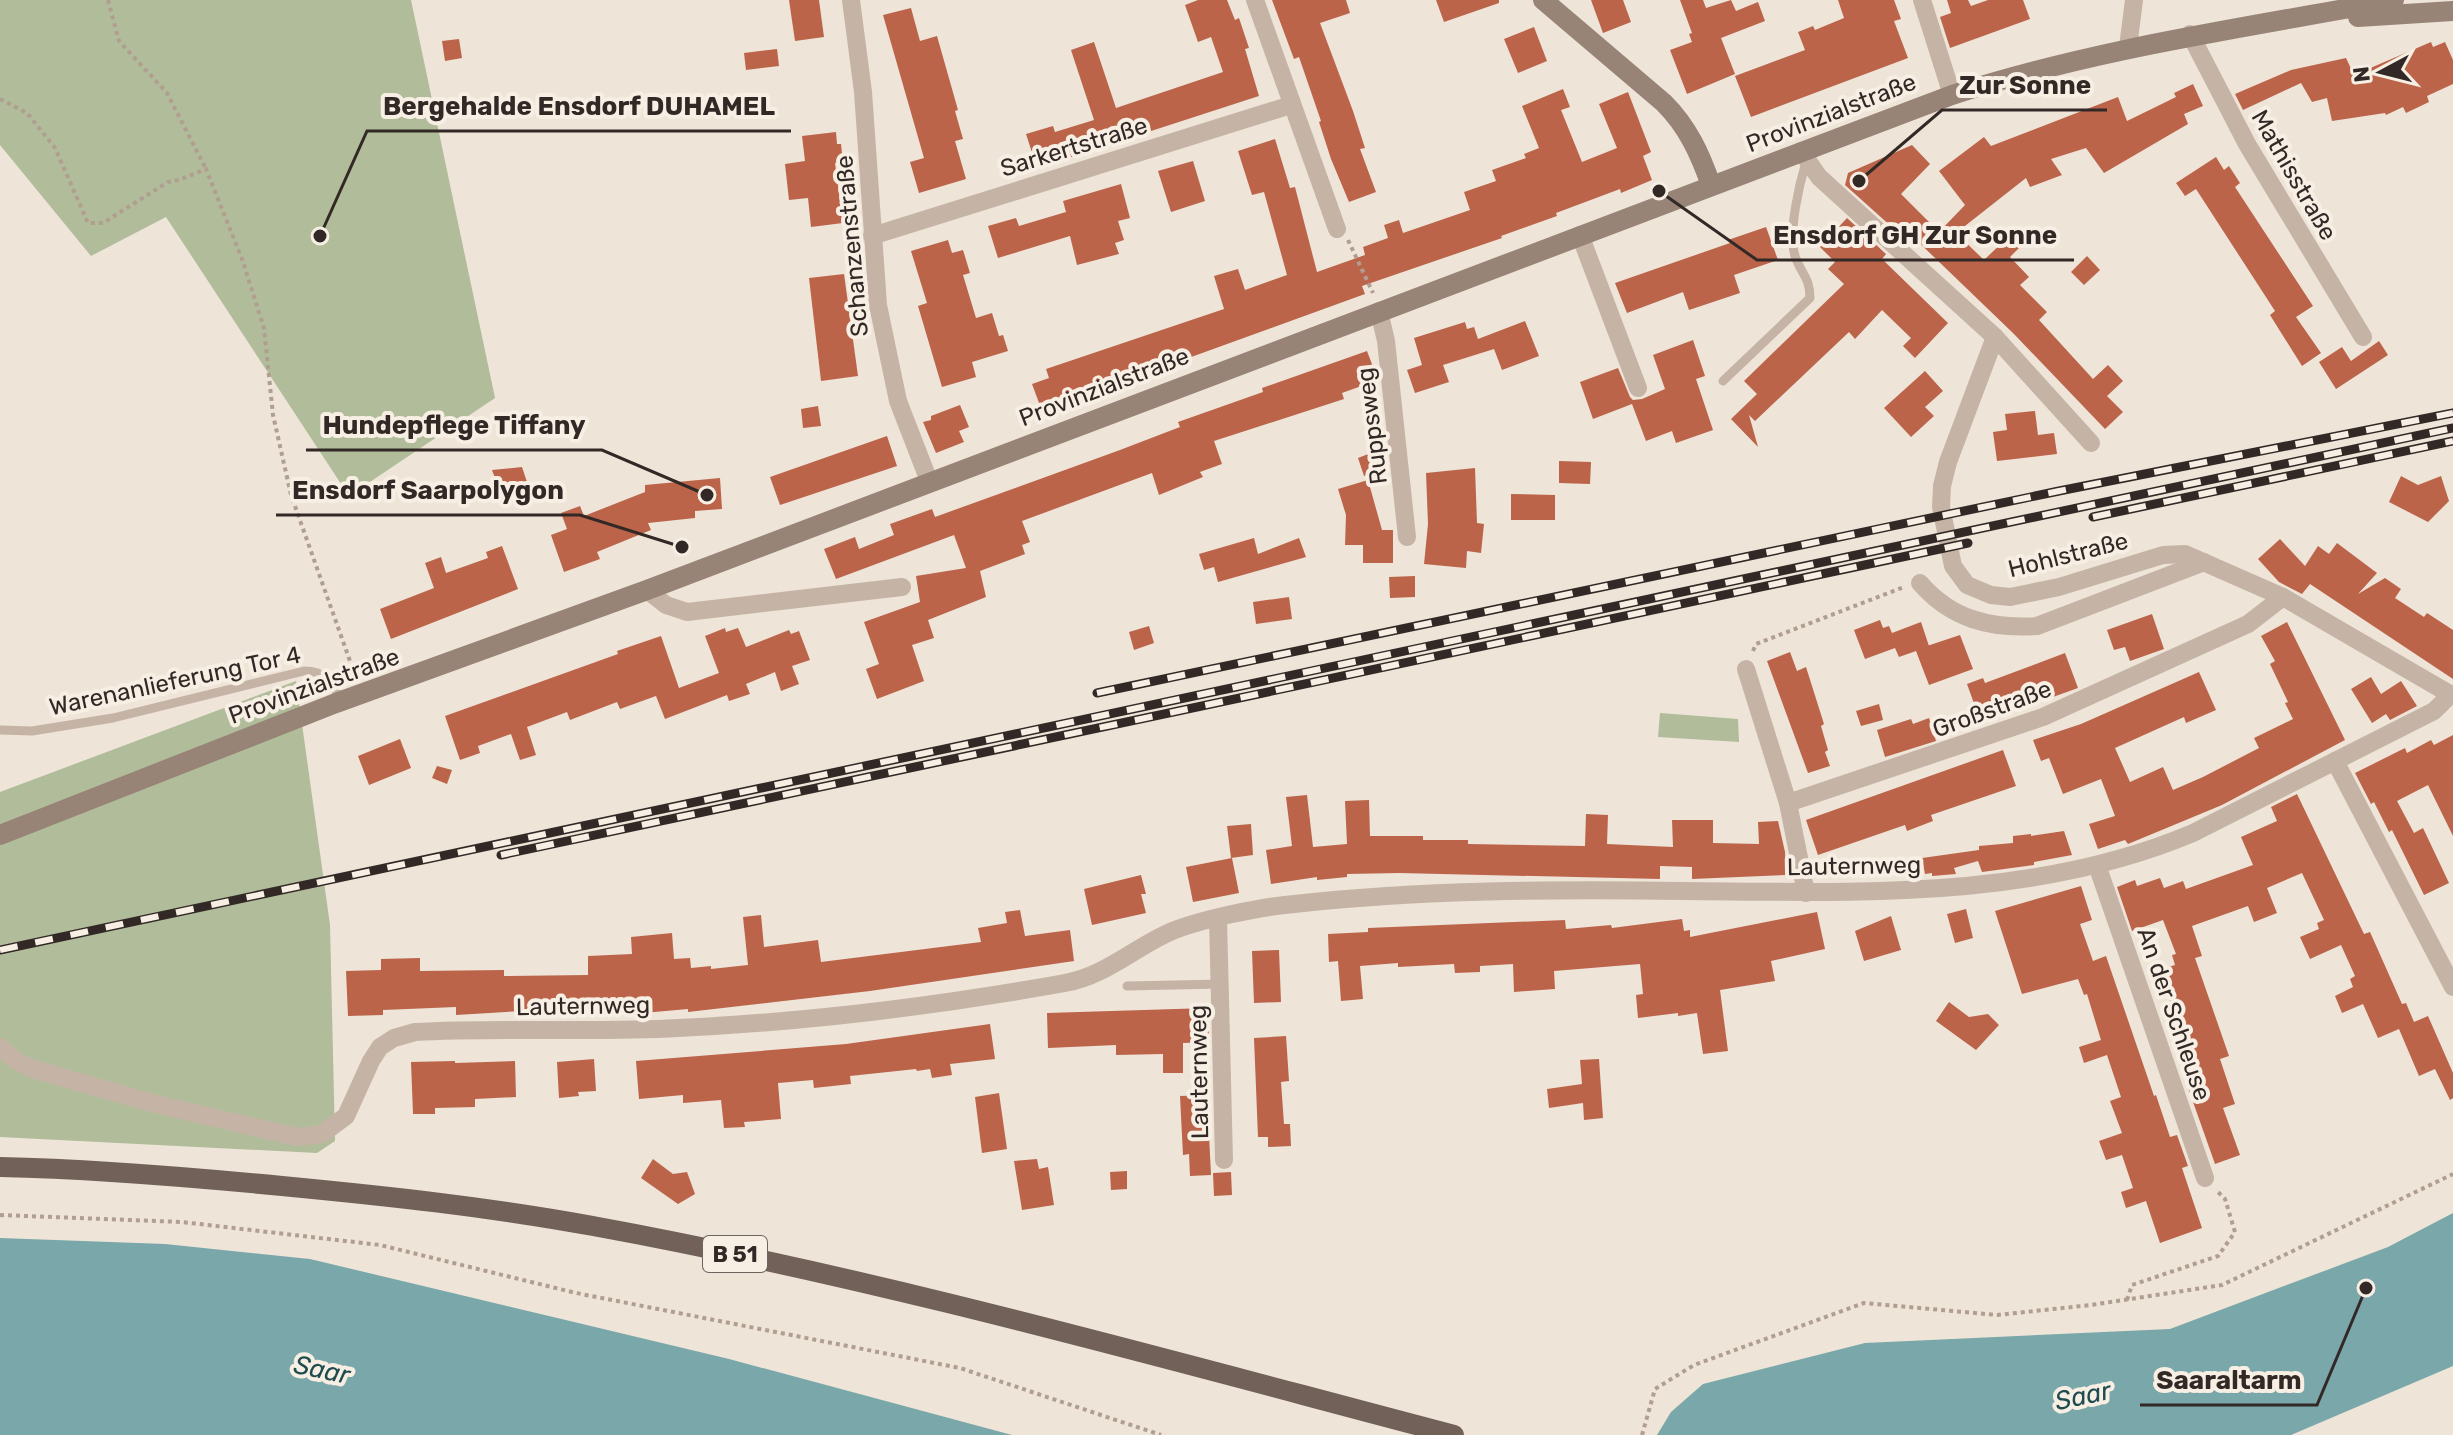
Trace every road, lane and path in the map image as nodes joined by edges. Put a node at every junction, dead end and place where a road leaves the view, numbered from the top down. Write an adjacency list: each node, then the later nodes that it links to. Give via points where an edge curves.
1 (108, 0): 16 (path, via 119,41 167,93)
2 (851, 0): 20 (street, Schanzenstraße)
3 (1255, 0): 14 (street)
4 (1544, 0): 17 (street, via 1682,122)
5 (1922, 0): 12 (street)
6 (2134, 0): 11 (street)
7 (2394, 0): 9 (street, Provinzialstraße)
8 (2453, 11): 9 (street, Provinzialstraße)
9 (2294, 19): 10 (street, Provinzialstraße)
10 (2190, 34): 11 (street, Provinzialstraße); 23 (street, Mathisstraße, via 2247,144)
11 (2128, 47): 12 (street, Provinzialstraße)
12 (1952, 95): 15 (street, Provinzialstraße)
13 (0, 99): 16 (path, via 27,113 55,148 88,223 103,223 168,182)
14 (1291, 105): 18 (street); 20 (street, Sarkertstraße)
15 (1804, 156): 17 (street, Provinzialstraße); 22 (street, via 1819,177); 24 (lane, Provinzialstraße, via 1794,253 1808,277 1810,298)
16 (206, 169): 35 (path, via 264,328 273,415 291,495)
17 (1711, 185): 19 (street, Provinzialstraße)
18 (1337, 229): 21 (path, via 1352,243)
19 (1580, 235): 21 (street, Provinzialstraße); 25 (street)
20 (872, 236): 27 (street, Schanzenstraße, via 887,358)
21 (1379, 311): 27 (street, Provinzialstraße); 28 (street, Ruppsweg)
22 (1995, 337): 26 (street); 29 (street, Hohlstraße, via 1942,486 1953,566 1967,585 2010,597 2163,555 2185,554)
23 (2363, 337)
24 (1723, 381)
25 (1638, 388)
26 (2091, 443)
27 (929, 481): 32 (street, Provinzialstraße)
28 (1407, 537)
29 (2204, 562): 30 (street, Hohlstraße, via 2037,626 1980,623 1952,612); 33 (street, Hohlstraße)
30 (1920, 583): 34 (path, via 1756,644)
31 (902, 587): 32 (street, via 687,612)
32 (647, 590): 35 (street, Provinzialstraße)
33 (2283, 597): 36 (street, Hohlstraße); 40 (street, Großstraße, via 2248,624 2043,717)
34 (1746, 669): 40 (street)
35 (363, 695): 37 (street, Provinzialstraße)
36 (2452, 695): 39 (street, Lauternweg, via 2434,711)
37 (343, 703): 38 (lane, Warenanlieferung Tor 4, via 329,678 304,671 113,718 32,731); 41 (street, Provinzialstraße)
38 (0, 730)
39 (2335, 761): 42 (street, Lauternweg, via 2193,833); 45 (street)
40 (1788, 803): 43 (street)
41 (0, 835)
42 (2097, 865): 43 (street, Lauternweg, via 1971,885); 53 (street, An der Schleuse)
43 (1806, 893): 44 (street, Lauternweg, via 1441,894 1288,904)
44 (1218, 919): 46 (street, Lauternweg); 49 (street, Lauternweg, via 1174,930 1079,980 1012,992 827,1016 678,1028 415,1032 380,1047 346,1116 322,1134 297,1137 33,1069)
45 (2448, 966): 48 (street)
46 (1221, 984): 47 (lane, Lauternweg); 50 (street, Lauternweg)
47 (1127, 986)
48 (2453, 987)
49 (0, 1047)
50 (1224, 1160)
51 (0, 1167): 57 (main road, B 51, via 348,1192 590,1226 948,1303)
52 (2453, 1174): 55 (path, via 2222,1285)
53 (2205, 1178): 55 (path, via 2225,1199 2235,1232 2218,1256 2132,1285)
54 (0, 1215): 56 (path, via 182,1222 380,1245 576,1293 960,1368)
55 (2127, 1300): 58 (path, via 1997,1315 1864,1303 1694,1365 1655,1389)
56 (1161, 1435)
57 (1454, 1435)
58 (1642, 1435)

